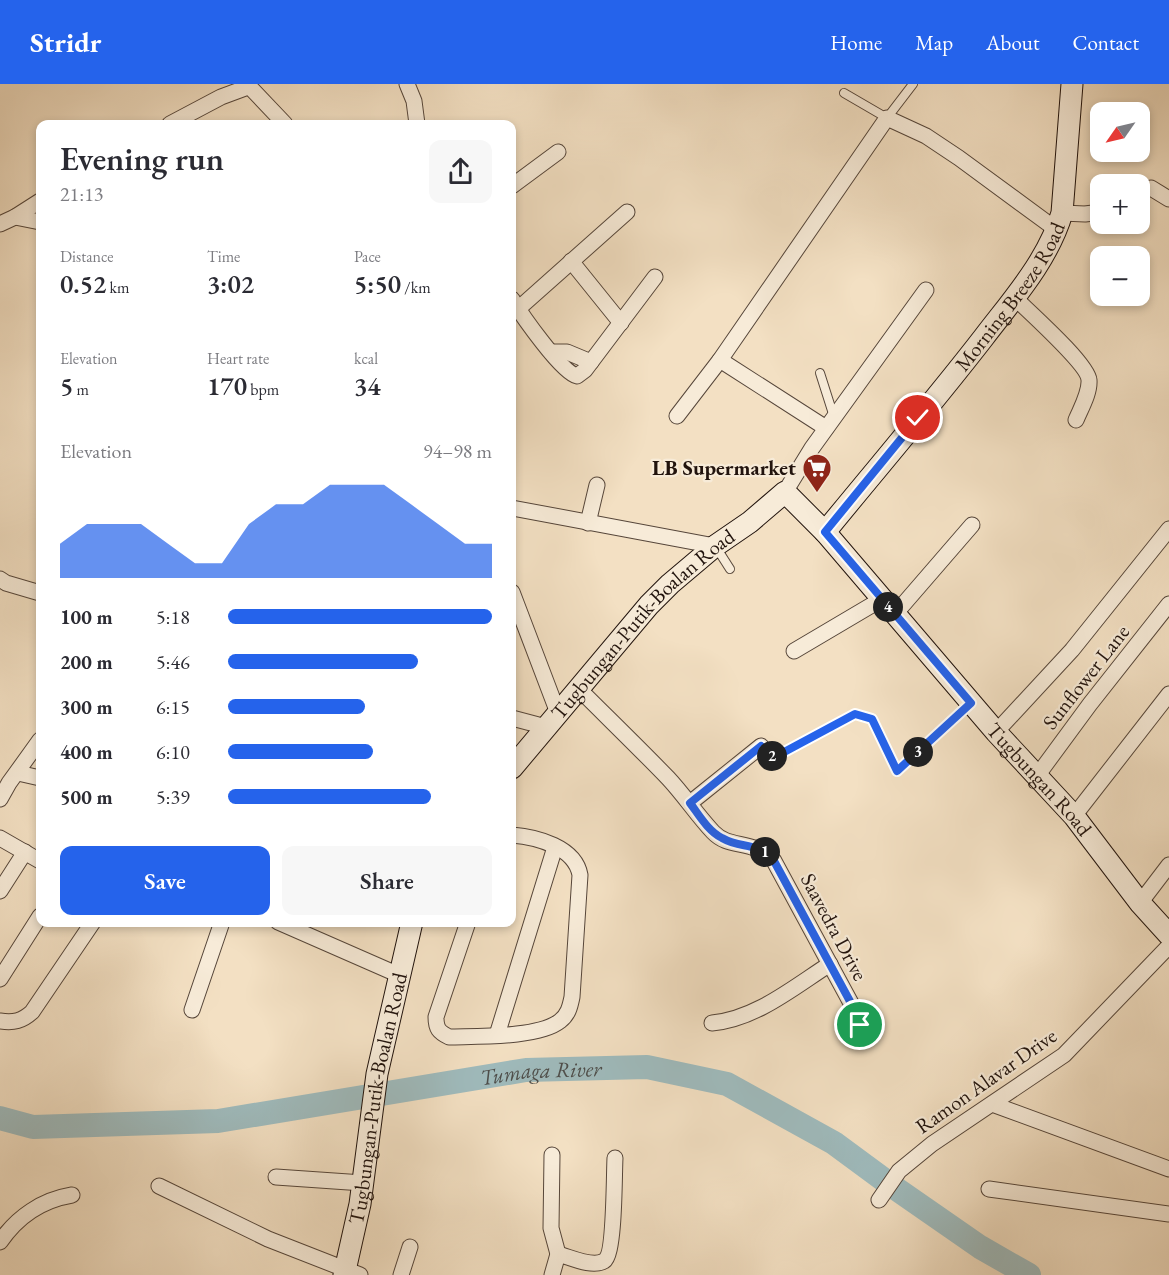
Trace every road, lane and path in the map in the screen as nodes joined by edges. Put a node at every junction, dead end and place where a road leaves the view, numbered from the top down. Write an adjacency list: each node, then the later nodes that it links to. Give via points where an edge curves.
1 (407, 84): 9 (street)
2 (913, 84): 6 (lane)
3 (1072, 84): 19 (main road, Morning Breeze Road)
4 (248, 85): 7 (street); 8 (street)
5 (844, 93): 6 (lane)
6 (887, 118): 19 (street, via 926,136); 28 (street)
7 (178, 120)
8 (281, 120)
9 (416, 120)
10 (558, 152): 11 (street)
11 (516, 183)
12 (1150, 188): 13 (street)
13 (1169, 199)
14 (36, 204): 17 (street)
15 (627, 212): 21 (street)
16 (1090, 213): 19 (street)
17 (15, 217): 18 (street); 20 (street)
18 (36, 221)
19 (1060, 222): 24 (main road, Morning Breeze Road, via 1041,260)
20 (0, 224)
21 (571, 261): 25 (street); 27 (street)
22 (655, 277): 27 (street)
23 (926, 290): 32 (street)
24 (1014, 297): 31 (street, via 1073,355 1089,377); 39 (main road, Morning Breeze Road)
25 (516, 303)
26 (516, 305): 27 (street, via 551,352 567,352 591,362)
27 (621, 323)
28 (720, 360): 30 (street); 32 (street)
29 (820, 373): 32 (lane)
30 (677, 416)
31 (1076, 420)
32 (830, 423): 34 (street)
33 (597, 485): 36 (street)
34 (785, 492): 39 (main road, Tugbungan Road); 40 (main road, Tugbungan-Putik-Boalan Road)
35 (516, 509): 36 (street)
36 (588, 523): 40 (street)
37 (972, 525): 46 (street)
38 (1169, 529): 53 (street, via 1072,650)
39 (825, 532): 46 (main road, Tugbungan Road)
40 (715, 546): 41 (lane); 48 (main road, Tugbungan-Putik-Boalan Road, via 649,605)
41 (730, 569)
42 (0, 579): 43 (street)
43 (36, 592)
44 (1169, 604): 58 (street, Sunflower Lane)
45 (516, 605): 52 (street)
46 (888, 606): 47 (street); 50 (main road, Tugbungan Road)
47 (794, 651)
48 (579, 689): 52 (main road, Tugbungan-Putik-Boalan Road); 61 (street, Saavedra Drive)
49 (1169, 694): 62 (street)
50 (971, 703): 53 (main road, Tugbungan Road); 55 (path, via 897,771 872,719 855,714 773,758)
51 (516, 718): 52 (street)
52 (552, 720): 56 (main road, Tugbungan-Putik-Boalan Road)
53 (996, 732): 58 (main road, Tugbungan Road)
54 (36, 746): 57 (street)
55 (761, 746): 61 (street)
56 (516, 763)
57 (18, 773): 59 (street); 60 (street)
58 (1037, 776): 62 (main road, Tugbungan Road)
59 (36, 777)
60 (0, 799)
61 (690, 803): 79 (street, Saavedra Drive, via 721,838 757,847 774,861)
62 (1074, 816): 70 (main road, Tugbungan Road)
63 (516, 836): 65 (street)
64 (0, 838): 66 (street)
65 (555, 847): 86 (street); 86 (street, via 571,855 580,875 570,1008 553,1026)
66 (25, 852): 67 (street); 69 (street)
67 (36, 859)
68 (1169, 865): 70 (street)
69 (0, 891)
70 (1140, 903): 77 (main road, Tugbungan Road)
71 (36, 922): 81 (street)
72 (90, 927): 83 (street, via 32,1012 16,1022)
73 (220, 927): 82 (street)
74 (289, 927): 80 (street)
75 (411, 927): 80 (main road, Tugbungan-Putik-Boalan Road)
76 (466, 927): 86 (street, via 436,1026 449,1037)
77 (1169, 934)
78 (1169, 946): 87 (street, Ramon Alavar Drive, via 1064,1055)
79 (830, 964): 84 (street, via 748,1014 729,1022); 85 (street, Saavedra Drive)
80 (399, 975): 92 (main road, Tugbungan-Putik-Boalan Road, via 377,1074)
81 (0, 979)
82 (192, 1010)
83 (0, 1021)
84 (712, 1023)
85 (860, 1025)
86 (497, 1035)
87 (992, 1104): 90 (street); 96 (street, Ramon Alavar Drive, via 898,1171)
88 (552, 1155): 100 (street, via 551,1228)
89 (615, 1158): 100 (street, via 608,1256 597,1263)
90 (1169, 1169)
91 (276, 1177): 92 (street)
92 (363, 1183): 101 (main road, Tugbungan-Putik-Boalan Road)
93 (159, 1186): 101 (street)
94 (989, 1189): 97 (street)
95 (72, 1195): 98 (street, via 40,1204)
96 (879, 1200)
97 (1169, 1215)
98 (0, 1242)
99 (410, 1247): 102 (street)
100 (558, 1254): 103 (street)
101 (349, 1273)
102 (401, 1275)
103 (552, 1275)

